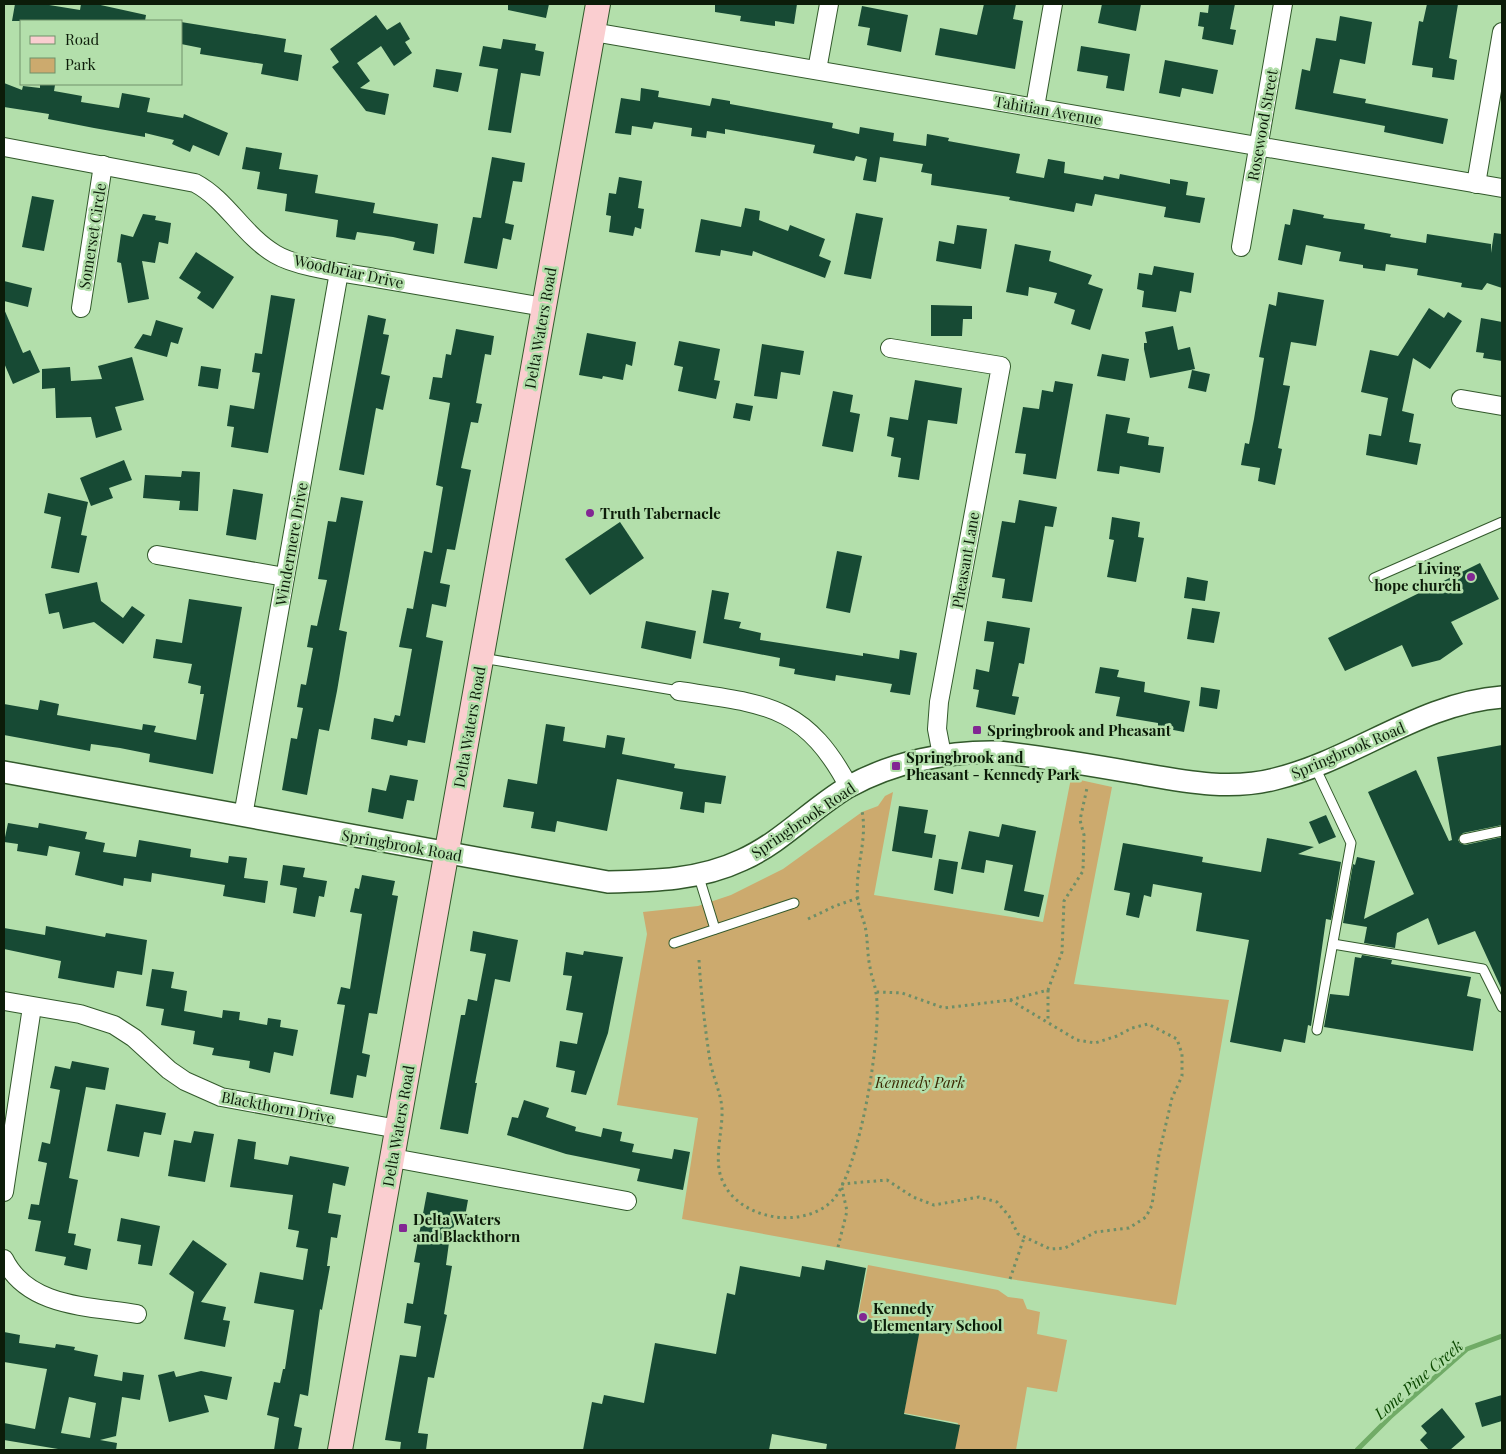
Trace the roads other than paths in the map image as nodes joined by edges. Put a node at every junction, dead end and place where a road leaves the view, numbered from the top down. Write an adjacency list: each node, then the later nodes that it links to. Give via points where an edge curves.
1 (598, 4): 5 (main road, Delta Waters Road)
2 (829, 4): 7 (street)
3 (1053, 4): 8 (street)
4 (1283, 4): 9 (street, Rosewood Street)
5 (593, 32): 7 (street, Tahitian Avenue); 16 (main road, Delta Waters Road)
6 (1502, 32): 12 (street)
7 (817, 70): 8 (street, Tahitian Avenue)
8 (1035, 107): 9 (street, Tahitian Avenue)
9 (1258, 146): 12 (street, Tahitian Avenue); 14 (street, Rosewood Street)
10 (4, 147): 11 (street, Woodbriar Drive)
11 (103, 165): 15 (street, Woodbriar Drive, via 195,183 210,191 246,231 275,254); 17 (street, Somerset Circle)
12 (1476, 184): 13 (street, Tahitian Avenue)
13 (1502, 188)
14 (1241, 247)
15 (339, 272): 16 (street, Woodbriar Drive); 23 (street, Windermere Drive)
16 (544, 307): 25 (main road, Delta Waters Road)
17 (81, 308)
18 (890, 348): 28 (street, Pheasant Lane, via 1001,366 938,702 937,729)
19 (1461, 399): 20 (street)
20 (1502, 406)
21 (1502, 522): 24 (lane)
22 (158, 555): 23 (street)
23 (285, 578): 32 (street, Windermere Drive)
24 (1374, 578)
25 (482, 658): 26 (lane); 35 (main road, Delta Waters Road)
26 (679, 691): 31 (street, via 765,706 793,719 817,738 836,762)
27 (1502, 697): 29 (street, Springbrook Road, via 1482,699 1426,716)
28 (942, 755): 29 (street, Springbrook Road, via 974,751 1007,753 1204,784 1275,780); 31 (street, Springbrook Road, via 896,766)
29 (1315, 767): 40 (lane, via 1351,843)
30 (4, 772): 32 (street, Springbrook Road)
31 (849, 787): 36 (street, Springbrook Road, via 781,838 741,861)
32 (242, 816): 35 (street, Springbrook Road)
33 (1502, 830): 34 (lane)
34 (1464, 839)
35 (447, 853): 36 (street, Springbrook Road, via 608,882 659,882); 45 (main road, Delta Waters Road)
36 (698, 874): 38 (lane)
37 (794, 903): 38 (lane)
38 (715, 929): 39 (lane)
39 (674, 943)
40 (1333, 944): 43 (lane, via 1483,969); 44 (lane)
41 (4, 1001): 42 (street, Blackthorn Drive)
42 (32, 1007): 45 (street, Blackthorn Drive, via 80,1014 114,1025 185,1081 221,1097); 47 (street)
43 (1502, 1007)
44 (1317, 1030)
45 (398, 1130): 46 (main road, Delta Waters Road)
46 (393, 1158): 48 (street); 51 (main road, Delta Waters Road)
47 (4, 1192)
48 (627, 1201)
49 (4, 1259): 50 (street, via 25,1287 39,1295 56,1301)
50 (137, 1314)
51 (340, 1450)

